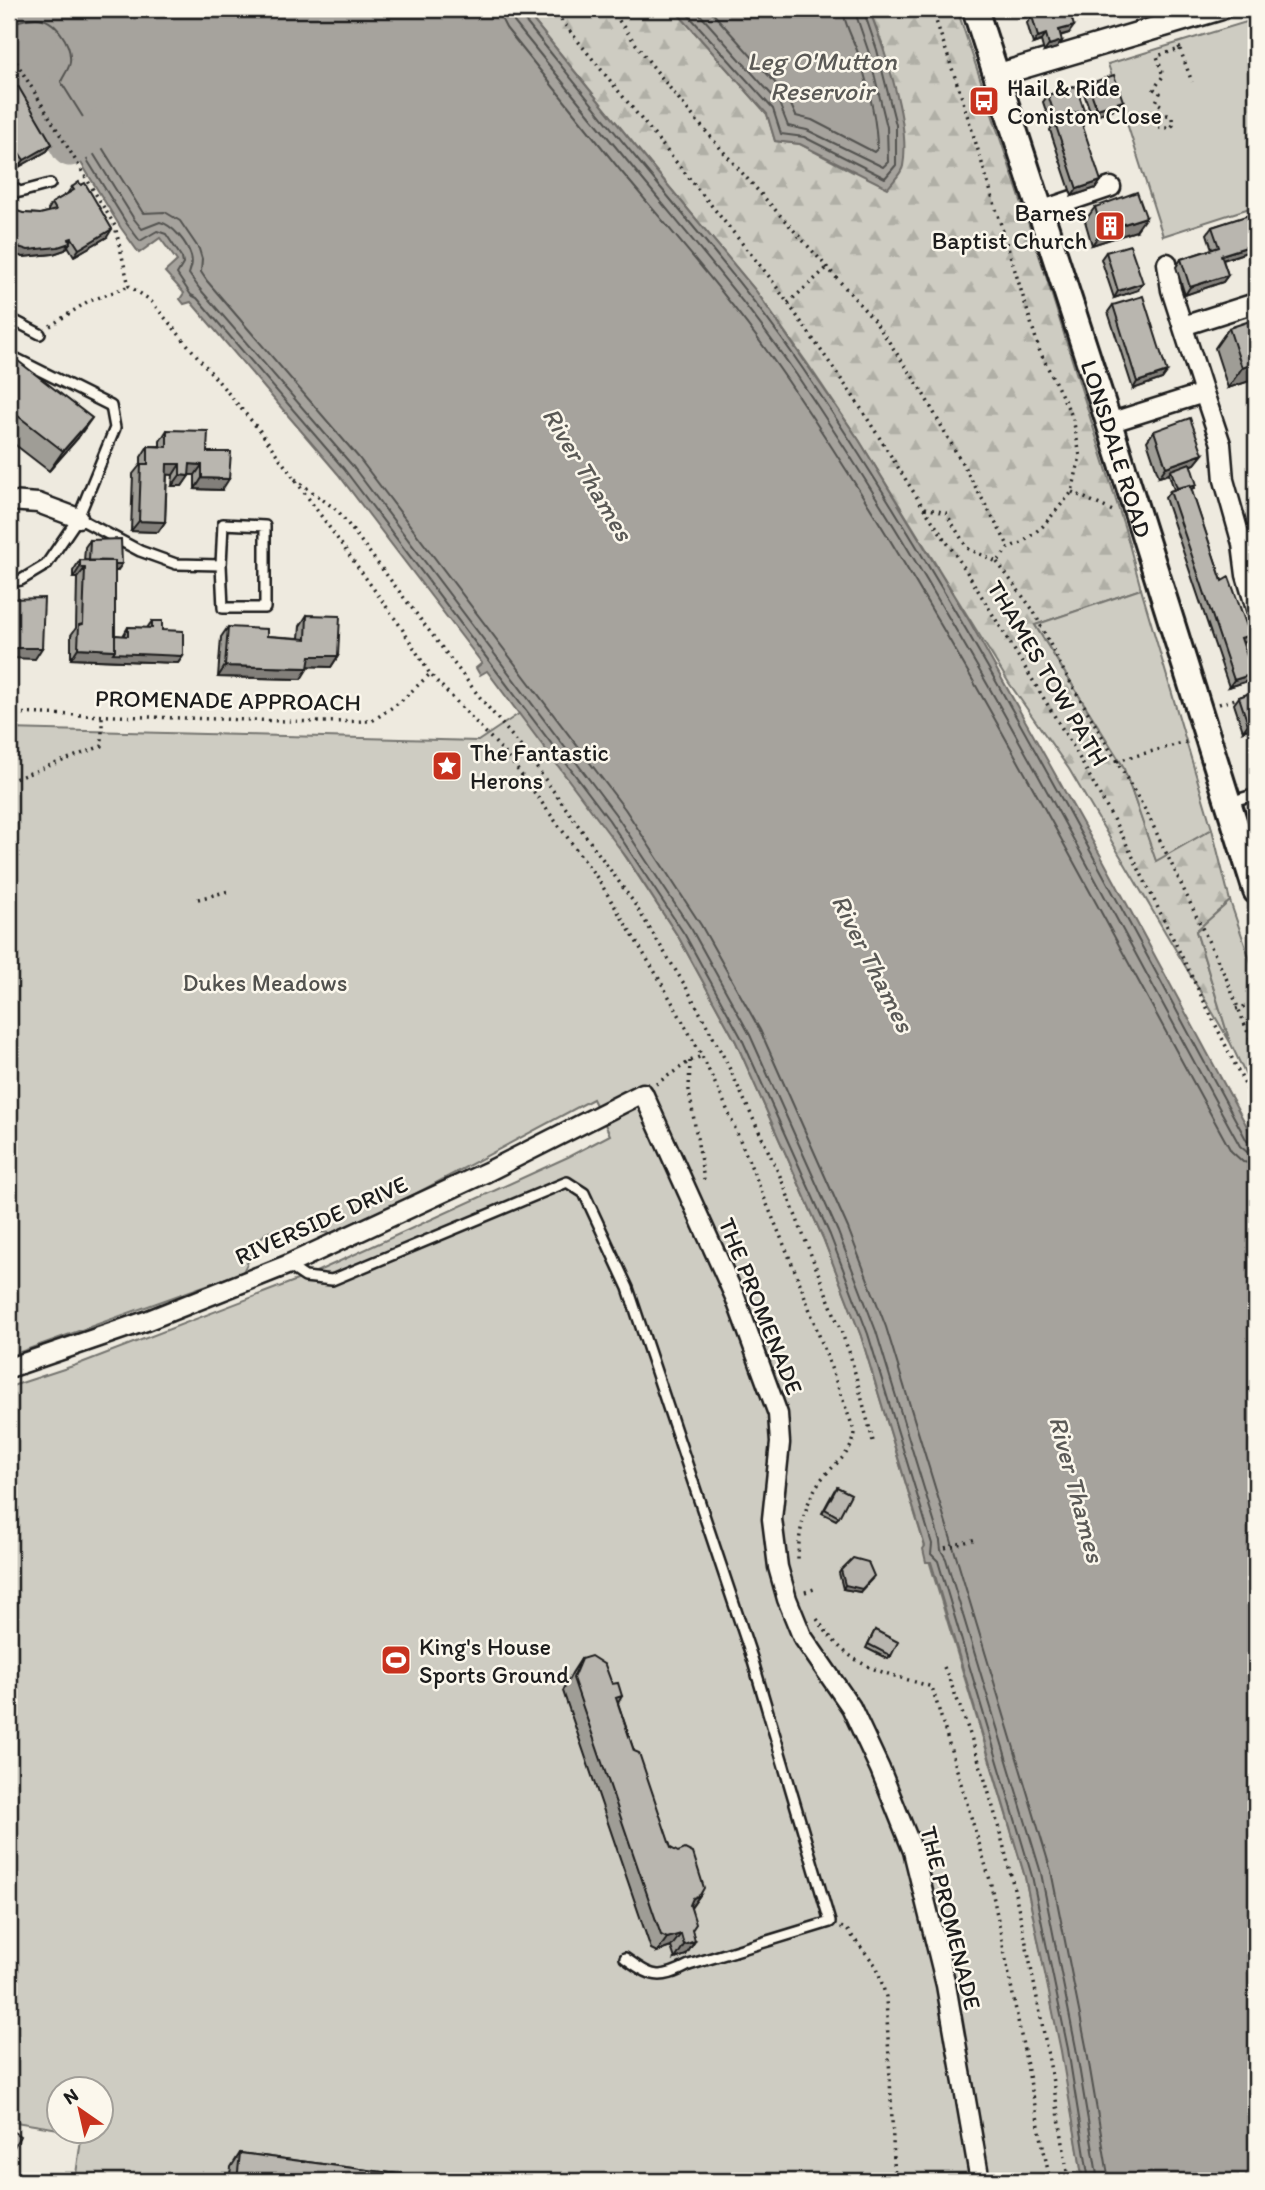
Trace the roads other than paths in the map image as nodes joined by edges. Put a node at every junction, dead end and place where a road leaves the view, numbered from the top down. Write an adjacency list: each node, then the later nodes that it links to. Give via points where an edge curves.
1 (975, 9): 3 (main road, LONSDALE ROAD)
2 (1220, 9): 3 (street)
3 (997, 75): 7 (main road, LONSDALE ROAD)
4 (50, 184): 5 (lane, via 20,192)
5 (9, 186)
6 (1111, 187): 7 (street)
7 (1040, 211): 15 (main road, LONSDALE ROAD)
8 (1167, 263): 11 (street)
9 (1255, 303): 11 (street)
10 (9, 318): 12 (lane)
11 (1183, 326): 14 (street)
12 (40, 334)
13 (9, 355): 17 (lane, via 111,406 116,428)
14 (1204, 393): 15 (street); 18 (street, via 1221,444 1224,480)
15 (1109, 423): 23 (main road, LONSDALE ROAD)
16 (9, 501): 17 (street, via 38,503)
17 (78, 517): 19 (lane, via 140,551 176,564); 20 (lane, via 46,565)
18 (1249, 542): 21 (street, via 1246,575)
19 (221, 565): 19 (lane, via 223,524 265,526 265,608 223,608)
20 (9, 582)
21 (1256, 609)
22 (1256, 794): 23 (lane)
23 (1230, 802): 24 (main road, LONSDALE ROAD)
24 (1256, 891)
25 (643, 1093): 26 (street, RIVERSIDE DRIVE); 29 (street, THE PROMENADE, via 735,1297 778,1414 780,1443 772,1519 786,1599 802,1636 851,1707 913,1851 946,1984)
26 (287, 1265): 27 (street, RIVERSIDE DRIVE, via 146,1321); 28 (lane, via 305,1277 332,1280 567,1182 584,1193 632,1301 752,1658 830,1922 689,1965 670,1975 650,1974)
27 (9, 1368)
28 (625, 1958)
29 (980, 2181)

